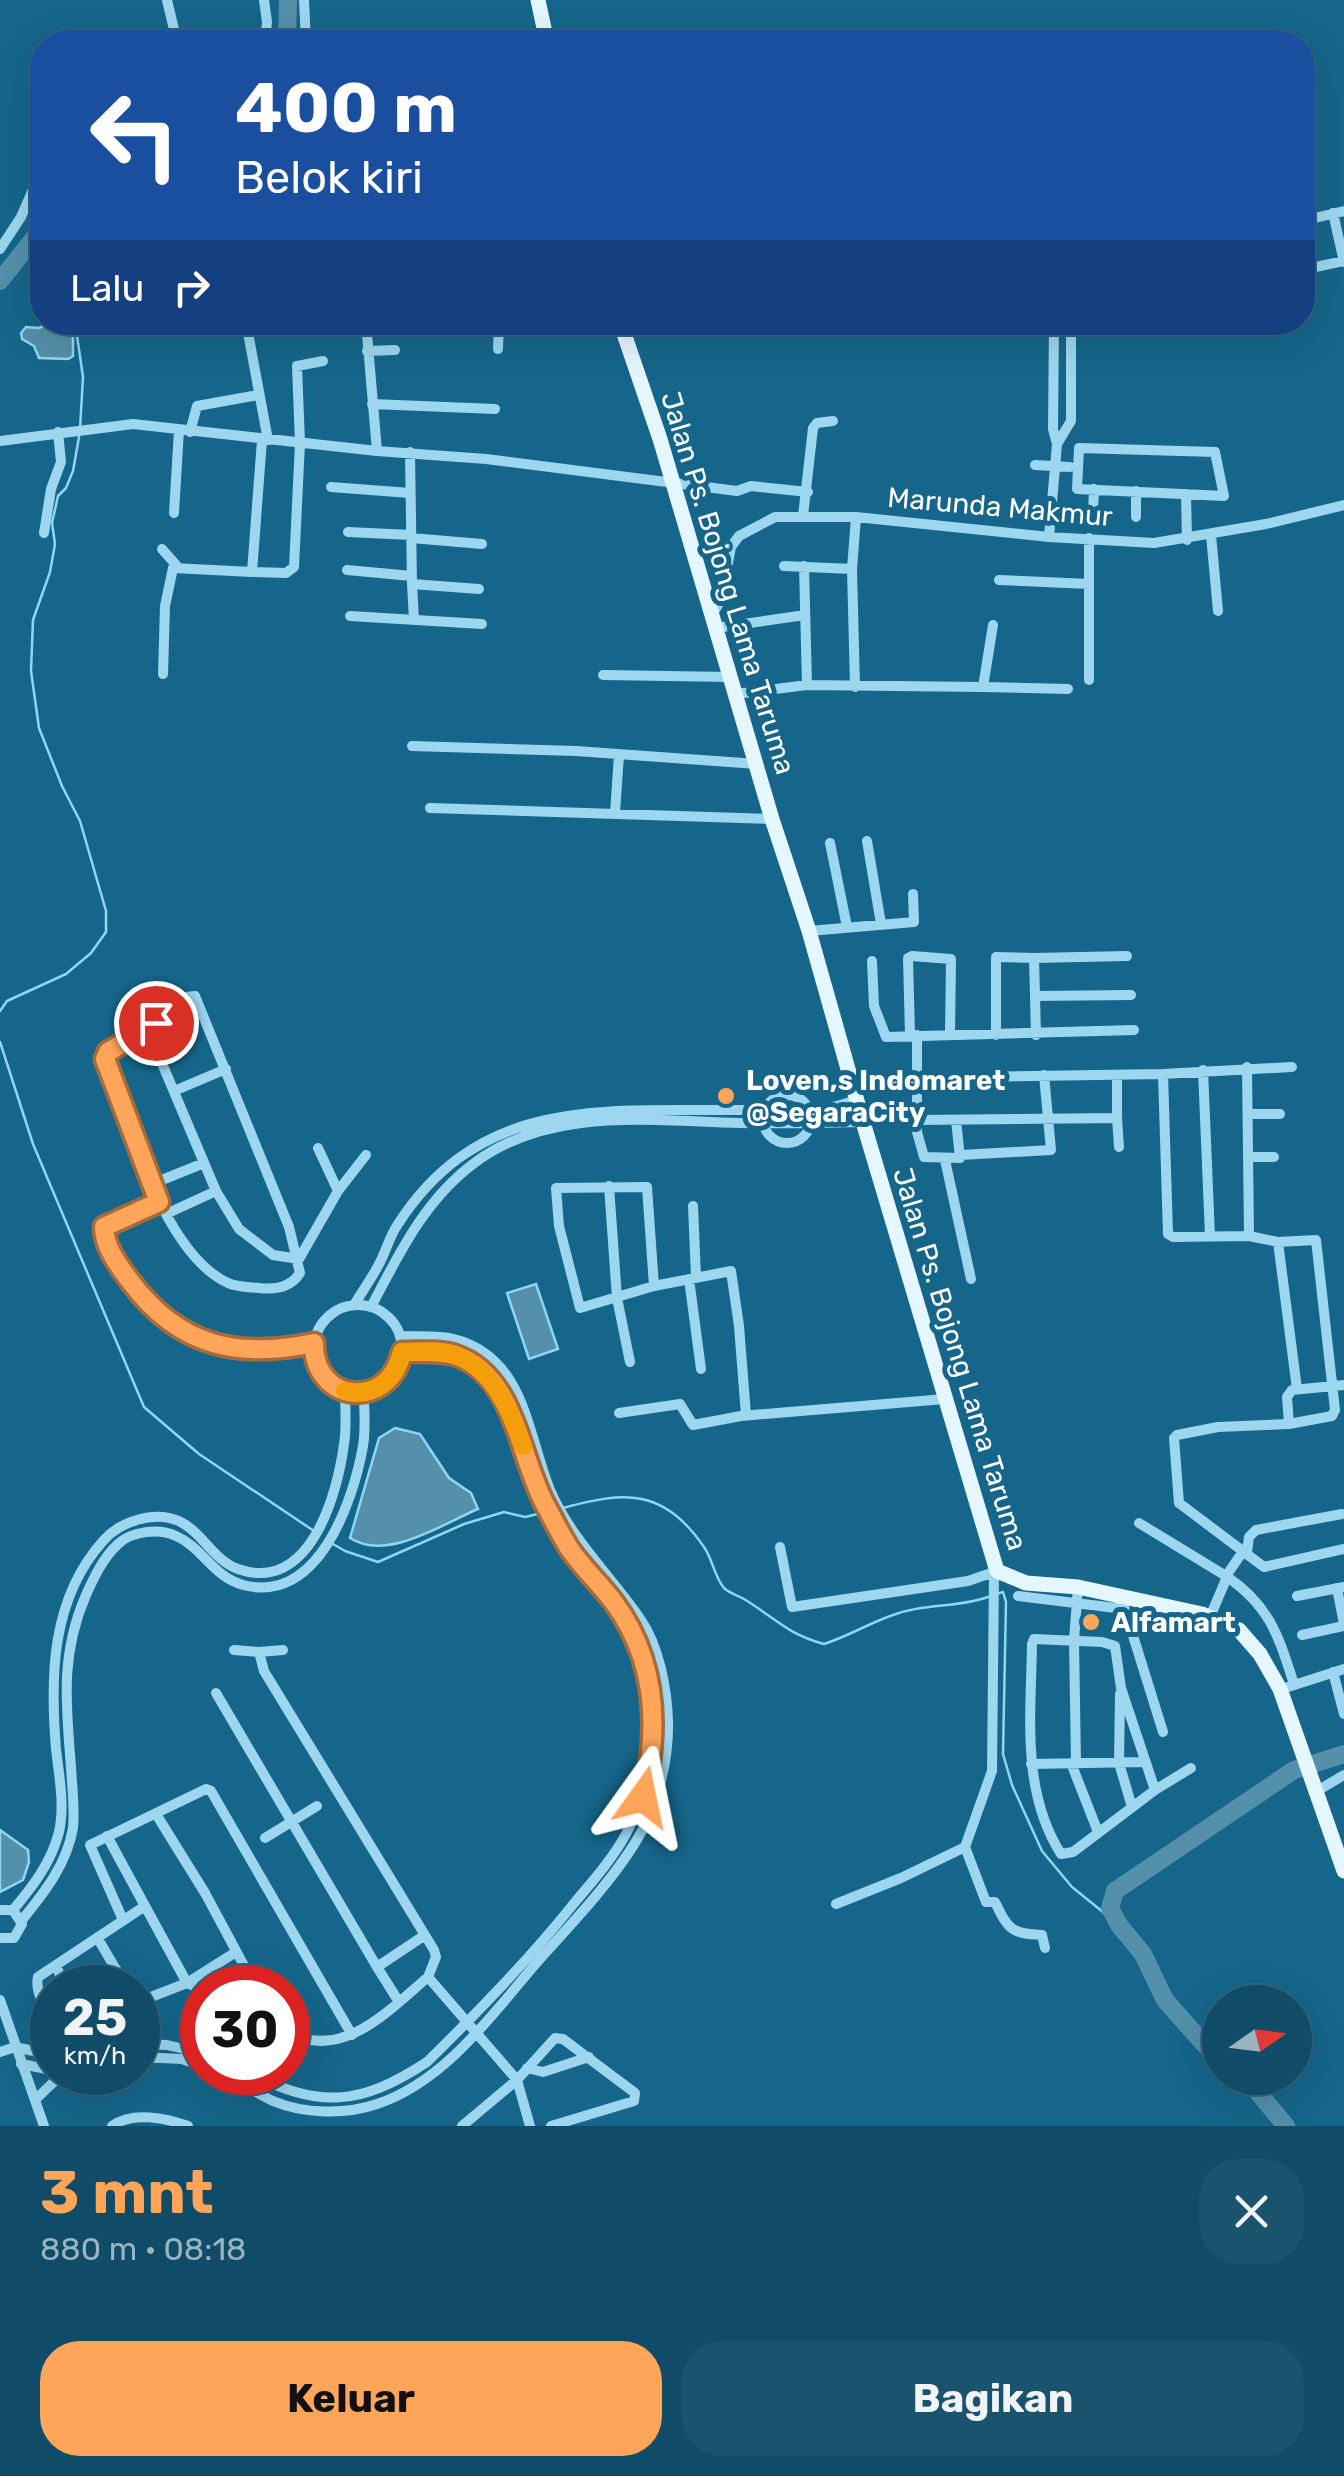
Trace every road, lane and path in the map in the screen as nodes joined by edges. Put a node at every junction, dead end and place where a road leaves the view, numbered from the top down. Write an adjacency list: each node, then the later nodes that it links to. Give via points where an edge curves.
1 (167, 0): 5 (street)
2 (264, 0): 6 (street)
3 (304, 0): 7 (street)
4 (538, 0): 8 (main road)
5 (175, 30)
6 (267, 30)
7 (305, 30)
8 (544, 30)
9 (30, 197): 11 (street)
10 (1339, 212): 12 (street)
11 (0, 249)
12 (1344, 261): 13 (street)
13 (1315, 267)
14 (248, 335): 24 (street)
15 (366, 335): 22 (street)
16 (499, 335): 20 (street)
17 (624, 335): 39 (main road, Jalan Ps. Bojong Lama Taruma)
18 (1055, 335): 33 (street)
19 (1075, 335): 33 (street, via 1071,421)
20 (498, 349)
21 (395, 350): 22 (street)
22 (367, 351): 25 (street)
23 (323, 361): 32 (street, via 297,366)
24 (258, 396): 28 (street, via 198,406); 30 (street)
25 (372, 404): 26 (street); 34 (street)
26 (495, 408)
27 (833, 421): 43 (street, via 813,428)
28 (185, 431): 29 (street, via 132,424); 30 (street); 50 (street)
29 (59, 432): 31 (street); 55 (street, via 61,462)
30 (265, 440): 32 (street); 69 (street)
31 (0, 441)
32 (300, 444): 34 (street); 69 (street, via 294,568)
33 (1057, 444): 37 (street)
34 (377, 451): 35 (street)
35 (410, 452): 39 (street); 44 (street)
36 (1035, 465): 37 (street)
37 (1055, 466): 38 (street); 48 (street)
38 (1070, 467)
39 (672, 481): 43 (street, via 737,492 751,486); 78 (main road, Jalan Ps. Bojong Lama Taruma)
40 (331, 486): 44 (street)
41 (1094, 490): 42 (street); 45 (street, via 1077,489 1080,448 1215,452 1224,496); 51 (street)
42 (1136, 491): 45 (street); 54 (street)
43 (808, 492): 52 (street)
44 (410, 493): 58 (street)
45 (1186, 494): 61 (street)
46 (1344, 505): 57 (street, Marunda Makmur)
47 (1032, 507): 48 (street)
48 (1052, 508): 49 (street); 59 (street)
49 (1068, 510)
50 (174, 513)
51 (1093, 514)
52 (803, 516): 53 (street, Marunda Makmur); 78 (street, Marunda Makmur, via 775,517 739,536 726,561)
53 (856, 517): 59 (street, Marunda Makmur); 67 (street)
54 (1136, 517)
55 (44, 532)
56 (348, 532): 58 (street)
57 (1210, 535): 61 (street, Marunda Makmur); 74 (street)
58 (411, 537): 62 (street); 70 (street)
59 (1049, 537): 60 (street, Marunda Makmur)
60 (1089, 538): 61 (street, Marunda Makmur); 72 (street)
61 (1187, 540)
62 (482, 544)
63 (162, 549): 64 (street)
64 (176, 566): 69 (street); 81 (street, via 167,586)
65 (784, 566): 66 (street)
66 (804, 566): 67 (street); 75 (street)
67 (852, 569): 86 (street)
68 (347, 570): 70 (street)
69 (252, 572)
70 (412, 580): 73 (street); 77 (street)
71 (999, 580): 72 (street)
72 (1089, 584): 84 (street)
73 (479, 588)
74 (1218, 611)
75 (805, 614): 78 (street); 85 (street)
76 (350, 616): 77 (street)
77 (414, 620): 79 (street)
78 (714, 621): 83 (main road, Jalan Ps. Bojong Lama Taruma)
79 (482, 624)
80 (993, 625): 87 (street)
81 (163, 674)
82 (603, 675): 83 (street)
83 (731, 677): 89 (main road, Jalan Ps. Bojong Lama Taruma)
84 (1089, 680)
85 (807, 685): 86 (street); 89 (street)
86 (855, 687): 87 (street)
87 (983, 687): 88 (street)
88 (1068, 688)
89 (736, 694): 92 (main road, Jalan Ps. Bojong Lama Taruma)
90 (412, 746): 91 (street)
91 (619, 755): 92 (street); 94 (street)
92 (757, 764): 95 (main road, Jalan Ps. Bojong Lama Taruma)
93 (430, 808): 94 (street)
94 (615, 813): 95 (street)
95 (772, 819): 101 (main road, Jalan Ps. Bojong Lama Taruma)
96 (867, 841): 99 (street)
97 (830, 842): 100 (street)
98 (912, 894): 99 (street, via 915,921)
99 (881, 924): 100 (street)
100 (847, 927): 101 (street)
101 (810, 932): 121 (main road, Jalan Ps. Bojong Lama Taruma)
102 (1127, 956): 103 (street)
103 (1034, 958): 106 (street); 109 (street, via 996,958)
104 (872, 961): 110 (street, via 883,1034)
105 (1130, 995): 106 (street)
106 (1035, 996): 112 (street)
107 (147, 1028): 115 (street, via 195,996); 122 (street); 143 (street, via 105,1059)
108 (1134, 1030): 112 (street)
109 (996, 1034): 111 (street); 112 (street)
110 (914, 1035): 111 (street); 111 (street, via 912,956 951,959); 120 (street)
111 (950, 1035)
112 (1036, 1035)
113 (1247, 1067): 114 (street); 116 (street); 126 (street)
114 (1292, 1067)
115 (226, 1069): 122 (street); 153 (street)
116 (1203, 1070): 117 (street); 150 (street)
117 (1163, 1074): 119 (street); 150 (street, via 1166,1231 1173,1237)
118 (1044, 1075): 119 (street); 120 (street); 128 (street)
119 (1116, 1075): 129 (street)
120 (918, 1078): 121 (street); 130 (street)
121 (852, 1080): 123 (main road, Jalan Ps. Bojong Lama Taruma)
122 (174, 1091): 142 (street)
123 (857, 1099): 124 (street); 132 (main road, Jalan Ps. Bojong Lama Taruma)
124 (808, 1108): 125 (street); 133 (street)
125 (765, 1109): 134 (street); 158 (street, via 559,1115 498,1136 442,1171 417,1198)
126 (1248, 1114): 127 (street); 139 (street)
127 (1280, 1114)
128 (1048, 1118): 129 (street); 131 (street); 138 (street, via 1050,1150)
129 (1117, 1118): 135 (street)
130 (916, 1120): 131 (street); 141 (street, via 922,1155)
131 (956, 1120): 138 (street)
132 (862, 1122): 133 (street); 169 (main road, Jalan Ps. Bojong Lama Taruma)
133 (810, 1123): 134 (street); 134 (street, via 788,1143 770,1136)
134 (764, 1124): 159 (street, via 613,1120 561,1126 502,1146 473,1164 429,1208)
135 (1119, 1147)
136 (318, 1148): 146 (street)
137 (366, 1155): 146 (street)
138 (961, 1155): 141 (street)
139 (1250, 1157): 140 (street); 151 (street)
140 (1274, 1157)
141 (945, 1160): 155 (street)
142 (204, 1163): 143 (street); 145 (street)
143 (152, 1184): 147 (street)
144 (609, 1186): 156 (street, via 647,1187); 157 (street); 157 (street, via 557,1187 555,1193 578,1308)
145 (216, 1190): 149 (street); 153 (street, via 239,1229 273,1255)
146 (338, 1191): 153 (street)
147 (159, 1202): 149 (street); 161 (street, via 102,1231 120,1268 166,1320 234,1350)
148 (692, 1206): 154 (street)
149 (166, 1214): 153 (street, via 200,1262 228,1283 286,1286 300,1273)
150 (1210, 1236): 151 (street)
151 (1249, 1236): 152 (street)
152 (1278, 1242): 165 (street, via 1313,1238 1318,1244); 166 (street)
153 (298, 1258)
154 (693, 1278): 156 (street); 164 (street); 171 (street, via 732,1273)
155 (971, 1280)
156 (654, 1286): 157 (street)
157 (617, 1298): 163 (street)
158 (354, 1304): 159 (street); 161 (street, via 327,1317)
159 (372, 1307): 160 (street)
160 (401, 1336): 162 (street); 173 (street, via 452,1338 504,1371 527,1414)
161 (314, 1343): 167 (street, via 320,1372)
162 (402, 1352): 168 (street, via 393,1376); 173 (street, via 458,1356 488,1380)
163 (630, 1362)
164 (701, 1369)
165 (1338, 1386): 166 (street); 172 (street, via 1332,1416)
166 (1296, 1389): 172 (street, via 1287,1397)
167 (345, 1391): 168 (street); 220 (street, via 336,1483 310,1544 292,1564 271,1573 238,1568 169,1519 122,1526 93,1553 70,1593 54,1656 59,1832 37,1881)
168 (364, 1393): 221 (street, via 363,1444 351,1490 324,1552 301,1573 270,1586 244,1585 162,1532 119,1543 96,1573 76,1617 66,1668 73,1825 50,1886)
169 (945, 1398): 171 (street); 180 (main road, Jalan Ps. Bojong Lama Taruma)
170 (620, 1413): 171 (street, via 680,1404 693,1425)
171 (746, 1416)
172 (1289, 1424): 179 (street, via 1218,1427 1174,1438 1180,1504)
173 (545, 1494): 176 (street)
174 (1342, 1514): 179 (street, via 1256,1530)
175 (1139, 1523): 181 (street)
176 (576, 1547): 237 (street, via 632,1630 647,1669 654,1704 652,1760 624,1837 534,1953); 238 (street, via 643,1623 657,1657 668,1720 664,1773 634,1844)
177 (780, 1547): 180 (street, via 792,1607)
178 (1344, 1550): 179 (street, via 1270,1567)
179 (1245, 1551): 181 (street)
180 (996, 1572): 183 (main road, Jalan Ps. Bojong Lama Taruma); 215 (street, via 992,1771)
181 (1226, 1576): 187 (street); 195 (street, via 1273,1623)
182 (1340, 1588): 185 (street); 188 (street)
183 (1077, 1595): 184 (street); 186 (main road, Jalan Ps. Bojong Lama Taruma); 190 (street)
184 (1018, 1596)
185 (1297, 1596)
186 (1122, 1603): 187 (main road, Jalan Ps. Bojong Lama Taruma); 199 (street)
187 (1210, 1617): 195 (main road, Jalan Ps. Bojong Lama Taruma, via 1239,1630)
188 (1344, 1625): 189 (street)
189 (1302, 1635)
190 (1074, 1640): 196 (street, via 1114,1646); 201 (street); 203 (street, via 1039,1637 1032,1644)
191 (234, 1650): 193 (street)
192 (283, 1650): 193 (street)
193 (259, 1652): 223 (street, via 264,1671)
194 (1338, 1670): 195 (street); 198 (street)
195 (1287, 1687): 206 (main road, Jalan Ps. Bojong Lama Taruma)
196 (1121, 1688): 200 (street); 202 (street)
197 (216, 1694): 211 (street)
198 (1344, 1714)
199 (1163, 1732)
200 (1143, 1762): 202 (street); 207 (street)
201 (1073, 1763): 202 (street); 203 (street); 212 (street)
202 (1119, 1763): 209 (street)
203 (1030, 1764): 212 (street, via 1062,1854)
204 (1191, 1768): 207 (street)
205 (1344, 1775): 206 (street)
206 (1316, 1787): 216 (main road, Jalan Ps. Bojong Lama Taruma)
207 (1155, 1790): 209 (street)
208 (318, 1806): 211 (street)
209 (1132, 1808): 212 (street)
210 (156, 1814): 213 (street); 227 (street); 239 (street, via 211,1791)
211 (291, 1821): 214 (street); 232 (street)
212 (1098, 1832)
213 (107, 1836): 218 (street); 222 (street, via 90,1848)
214 (264, 1838)
215 (964, 1847): 217 (street); 226 (street, via 986,1902 995,1902 1016,1932 1042,1935)
216 (1344, 1872)
217 (836, 1904)
218 (145, 1906): 222 (street); 233 (street)
219 (0, 1910): 220 (street)
220 (13, 1910): 221 (street)
221 (22, 1920): 224 (street, via 18,1936)
222 (124, 1920): 225 (street)
223 (425, 1935): 232 (street); 234 (street, via 436,1957)
224 (0, 1938)
225 (98, 1939): 228 (street); 229 (street)
226 (1045, 1948)
227 (236, 1952): 230 (street); 231 (street)
228 (58, 1965)
229 (113, 1965)
230 (215, 1965)
231 (243, 1965)
232 (377, 1966): 236 (street)
233 (180, 1970)
234 (428, 1976): 236 (street); 237 (street)
235 (0, 2000): 241 (street)
236 (399, 2002): 239 (street)
237 (466, 2024): 238 (street); 251 (street, via 427,2062 366,2093)
238 (475, 2033): 248 (street); 250 (street, via 419,2084 376,2105 311,2111)
239 (352, 2035): 240 (street)
240 (310, 2040)
241 (16, 2047): 242 (street); 243 (street); 245 (street)
242 (30, 2050)
243 (0, 2052)
244 (589, 2058): 247 (street, via 543,2072); 247 (street, via 559,2038); 253 (street, via 636,2093 634,2101)
245 (21, 2064): 246 (street); 252 (street)
246 (30, 2066)
247 (527, 2068): 248 (street)
248 (517, 2080): 257 (street); 258 (street)
249 (40, 2095): 252 (street)
250 (266, 2095)
251 (298, 2095)
252 (35, 2100): 254 (street)
253 (588, 2121): 259 (street)
254 (44, 2126)
255 (112, 2126): 256 (street, via 134,2118)
256 (188, 2126)
257 (462, 2126)
258 (530, 2126)
259 (550, 2126)

